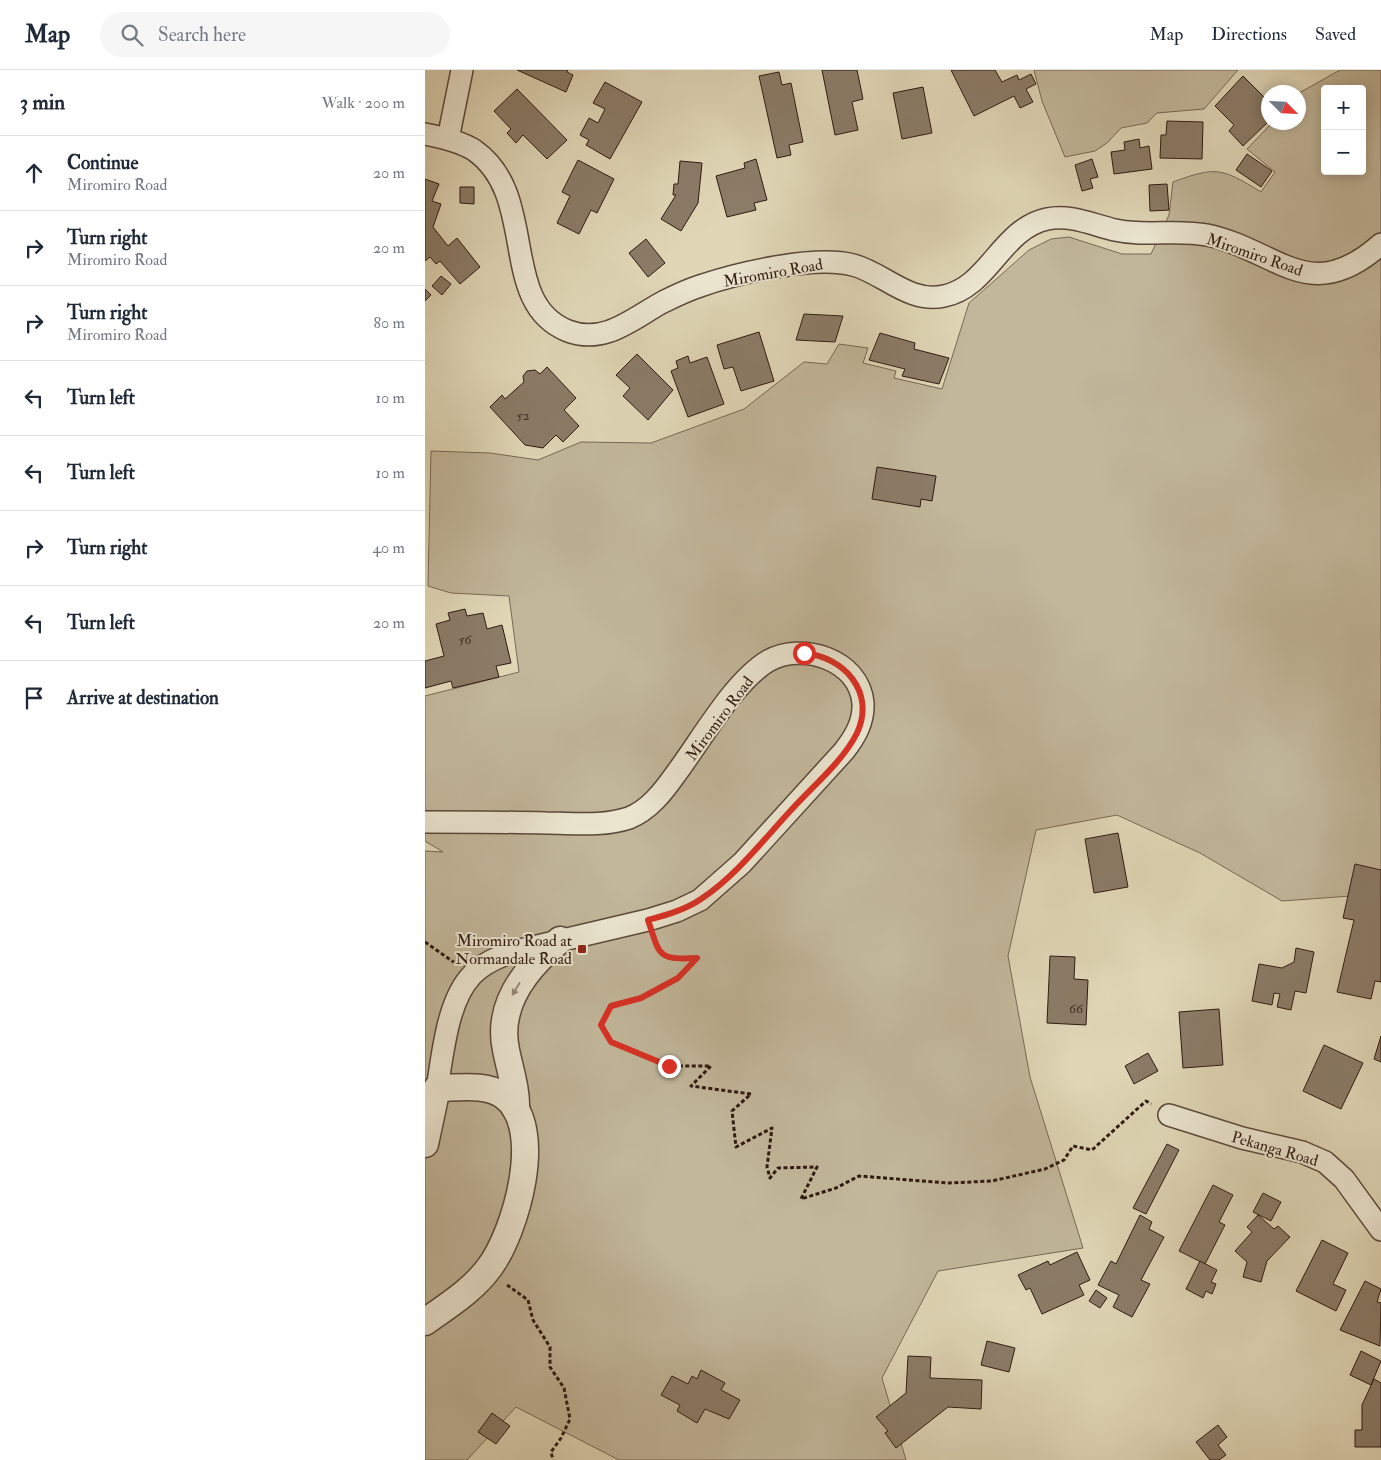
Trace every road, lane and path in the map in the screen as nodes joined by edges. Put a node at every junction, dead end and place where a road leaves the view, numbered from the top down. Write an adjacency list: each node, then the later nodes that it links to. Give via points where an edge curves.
1 (461, 70): 3 (street)
2 (425, 134): 3 (street, Miromiro Road)
3 (448, 139): 4 (street, Miromiro Road, via 472,149 489,163 498,176 515,219 523,270 534,303 551,322 577,334 616,330 661,303 701,286 810,263 856,266 915,294 945,296 968,286 1024,228 1053,218 1079,220 1130,233 1208,236 1290,269 1319,274 1333,273 1353,265)
4 (1381, 244)
5 (425, 822): 6 (street, Miromiro Road, via 602,823 629,818 657,798 733,695 760,666 777,657 804,653 825,657 839,665 854,679 863,704 857,732 845,751 715,889 690,906)
6 (648, 920): 7 (street, Miromiro Road); 12 (path, via 658,951 670,959 697,958 678,978 641,998 611,1006 601,1025 611,1042 669,1066 711,1066 691,1086 751,1094 732,1112 736,1147 772,1128 767,1167 770,1178 778,1168 817,1168 801,1199 836,1188 859,1176 949,1183 992,1181 1045,1169 1064,1160 1073,1146 1092,1150 1146,1101)
7 (560, 940): 9 (street, Miromiro Road, via 512,952 493,960); 11 (street, one-way to 11, via 523,978 507,1011 504,1040)
8 (425, 942): 9 (path)
9 (472, 975): 10 (street, Miromiro Road, via 454,1007)
10 (437, 1088): 11 (street, via 489,1089 503,1095); 13 (street)
11 (516, 1110): 15 (street, via 522,1123 523,1138 519,1200 506,1240)
12 (1169, 1116): 14 (street, Pekanga Road, via 1302,1152 1325,1162 1344,1179)
13 (425, 1144)
14 (1381, 1230)
15 (487, 1270): 16 (street, via 472,1286); 17 (path, via 528,1300 533,1320 551,1347 551,1367 564,1388 570,1420 551,1452)
16 (425, 1322)
17 (553, 1460)

